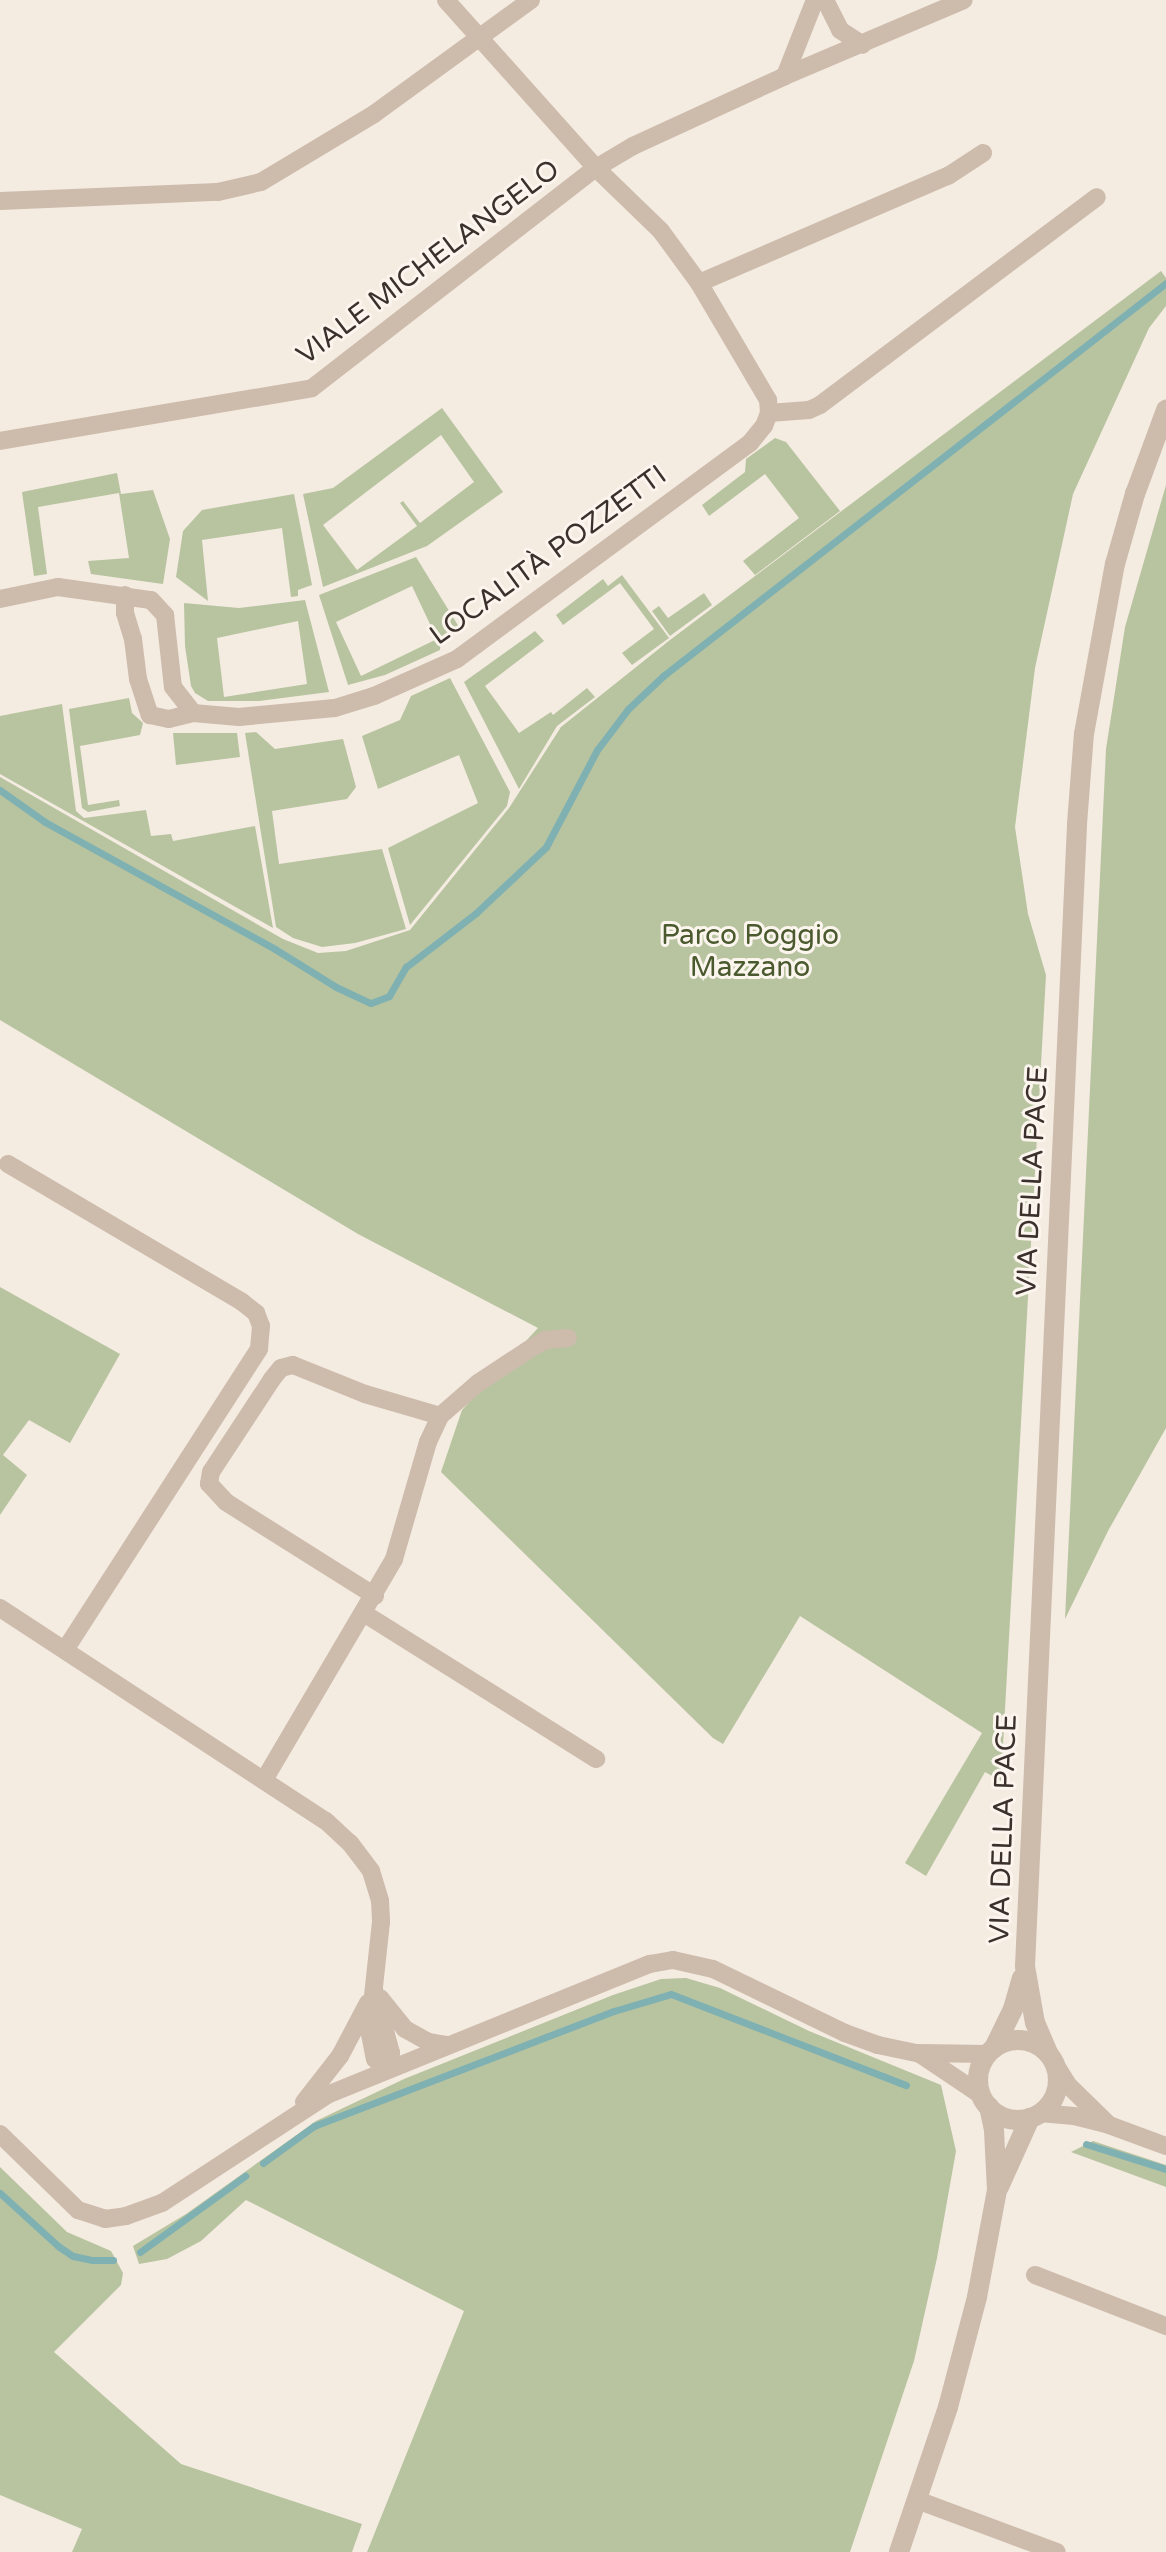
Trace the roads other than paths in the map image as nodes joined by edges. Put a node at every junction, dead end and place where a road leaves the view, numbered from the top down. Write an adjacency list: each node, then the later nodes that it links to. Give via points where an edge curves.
1 (446, 0): 6 (street)
2 (531, 0): 6 (street)
3 (815, 0): 8 (street)
4 (825, 0): 7 (street, via 840,30)
5 (964, 0): 7 (street, VIALE MICHELANGELO)
6 (479, 36): 10 (street); 12 (street, via 374,114 261,182 218,192)
7 (863, 45): 8 (street, VIALE MICHELANGELO)
8 (785, 76): 10 (street, VIALE MICHELANGELO)
9 (983, 153): 13 (street, via 948,176)
10 (596, 168): 13 (street, via 641,208); 16 (street, VIALE MICHELANGELO, via 312,388)
11 (1097, 197): 15 (street, via 820,405)
12 (0, 201)
13 (699, 283): 15 (street, via 768,400)
14 (1166, 410): 29 (street, VIA DELLA PACE, via 1115,564 1084,734 1070,927)
15 (769, 413): 19 (street, LOCALITÀ POZZETTI, via 750,443 449,664 335,708 239,717)
16 (0, 441)
17 (125, 595): 18 (street, via 58,587); 19 (street, via 151,600 165,615 173,687); 19 (street, LOCALITÀ POZZETTI, via 146,708 156,718)
18 (0, 599)
19 (193, 713)
20 (8, 1164): 26 (street, via 242,1302 256,1313 261,1326 259,1349)
21 (568, 1338): 22 (street, via 545,1340 528,1350)
22 (440, 1416): 23 (street, via 428,1442 403,1539); 23 (street, via 293,1365 281,1368 272,1379 211,1472 209,1484 226,1502)
23 (375, 1596): 25 (street)
24 (0, 1608): 26 (street)
25 (365, 1614): 27 (street); 28 (street)
26 (65, 1650): 28 (street)
27 (596, 1759)
28 (264, 1780): 30 (street, via 326,1821 371,1871 381,1922)
29 (1025, 1966): 32 (street, VIA DELLA PACE, via 1013,2009); 34 (street, VIA DELLA PACE, via 1035,2023)
30 (374, 1990): 31 (street, via 405,2029); 35 (street, via 371,2048); 37 (street, via 340,2056)
31 (446, 2045): 33 (street, via 650,1964 675,1960 713,1969 845,2033); 35 (street)
32 (991, 2051): 33 (street); 34 (street, via 1014,2040 1026,2041); 36 (street, via 979,2074)
33 (917, 2053): 36 (street)
34 (1051, 2059): 38 (street, via 1056,2092); 39 (street, via 1068,2085)
35 (387, 2068): 37 (street)
36 (985, 2101): 38 (street, via 1008,2119); 42 (street, via 994,2130)
37 (294, 2114): 40 (street, via 162,2203 105,2219 72,2205)
38 (1035, 2116): 39 (street, via 1074,2116); 42 (street)
39 (1109, 2125): 41 (street)
40 (0, 2134)
41 (1166, 2146)
42 (997, 2190): 45 (street, via 965,2347)
43 (1035, 2275): 44 (street)
44 (1166, 2326)
45 (917, 2500): 46 (street); 47 (street)
46 (899, 2552)
47 (1057, 2552)

